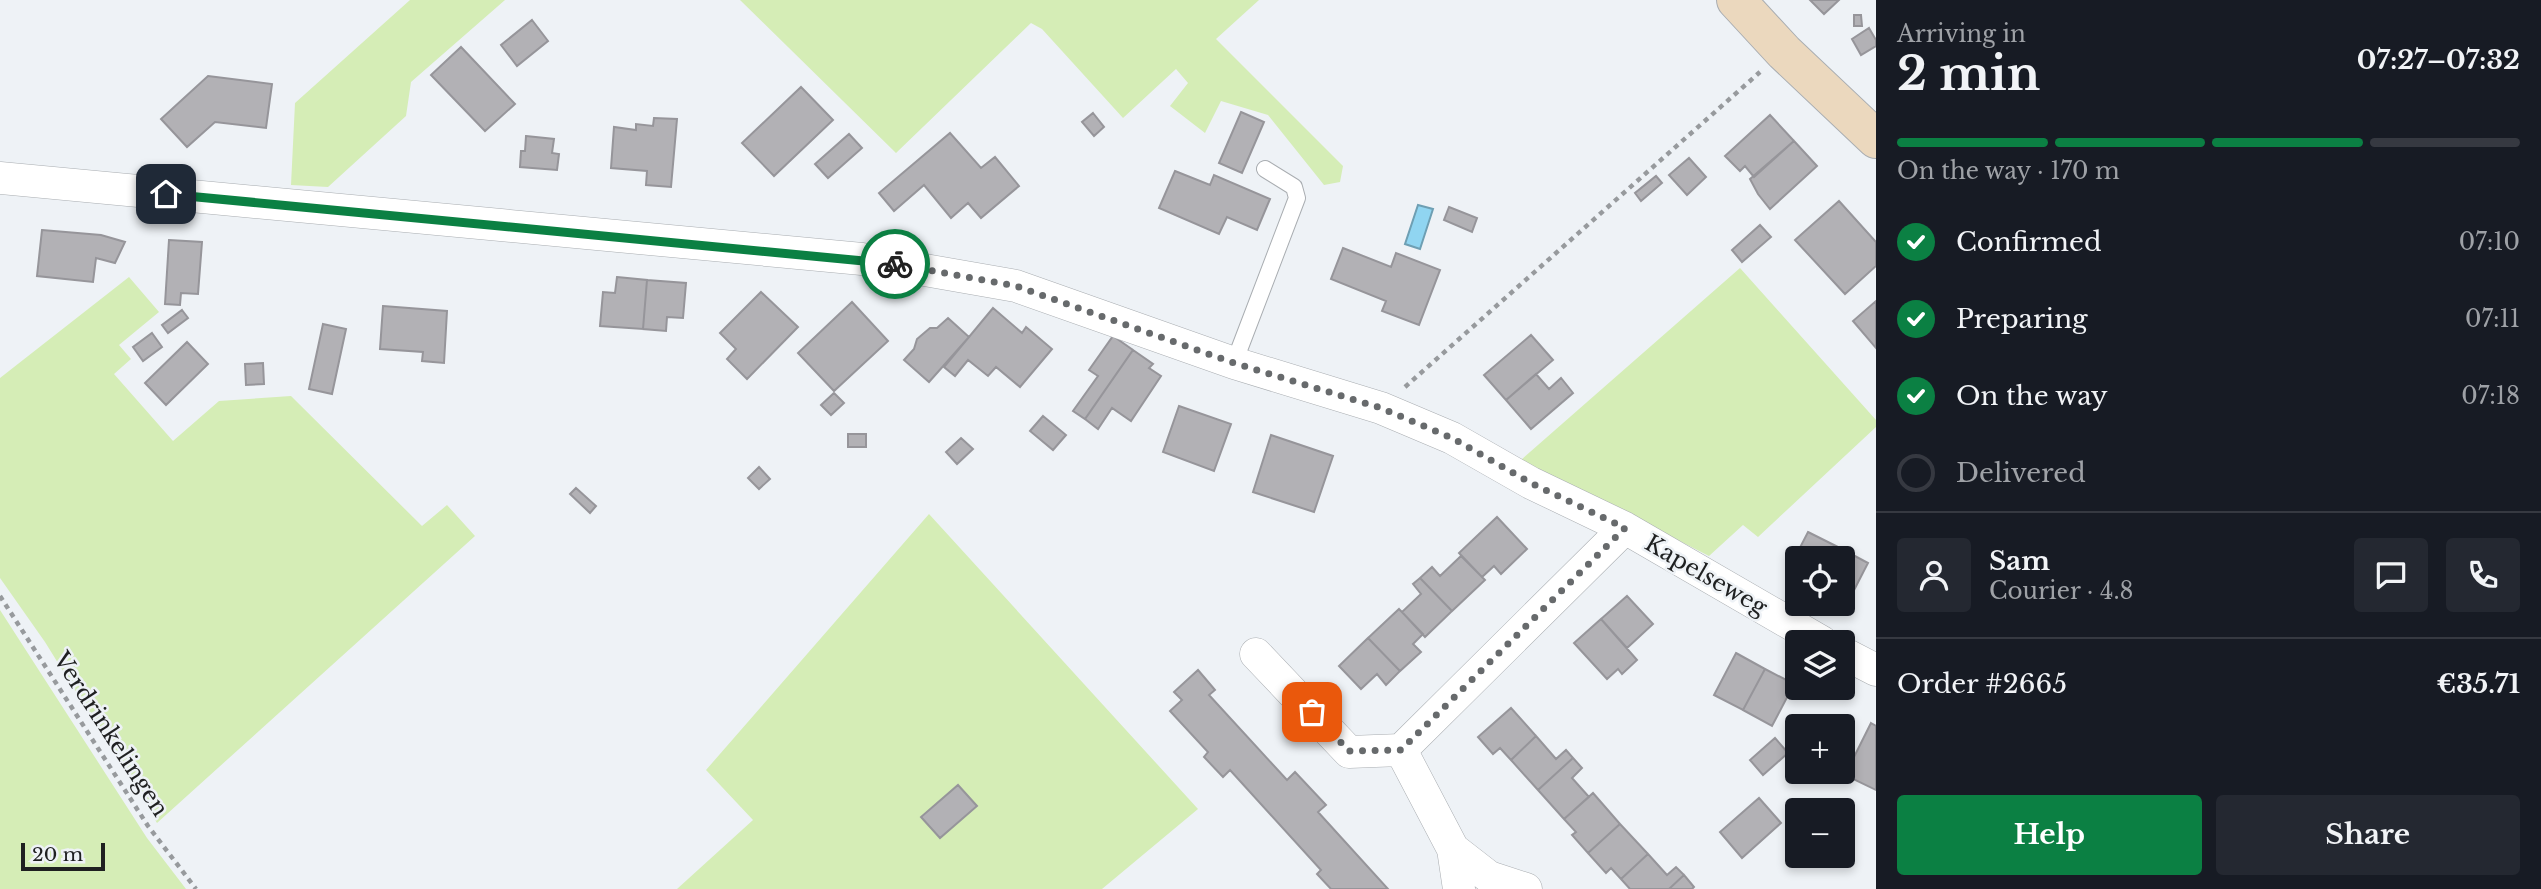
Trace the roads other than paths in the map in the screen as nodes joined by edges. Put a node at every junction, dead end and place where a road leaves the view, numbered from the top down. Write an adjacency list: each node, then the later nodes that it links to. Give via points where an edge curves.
1 (1736, 0): 2 (street)
2 (1876, 139)
3 (1265, 169): 5 (lane, via 1294,187 1297,198)
4 (0, 178): 5 (street, Kapelseweg, via 885,263 1016,286)
5 (1234, 363): 6 (street, Kapelseweg, via 1381,408 1452,438)
6 (1625, 528): 7 (street, Kapelseweg); 11 (street)
7 (1801, 630)
8 (1256, 654): 11 (street, via 1349,751)
9 (1855, 659): 10 (street)
10 (1876, 670)
11 (1401, 750): 12 (street)
12 (1453, 849): 13 (street); 14 (street, via 1489,877)
13 (1459, 889)
14 (1526, 889)

